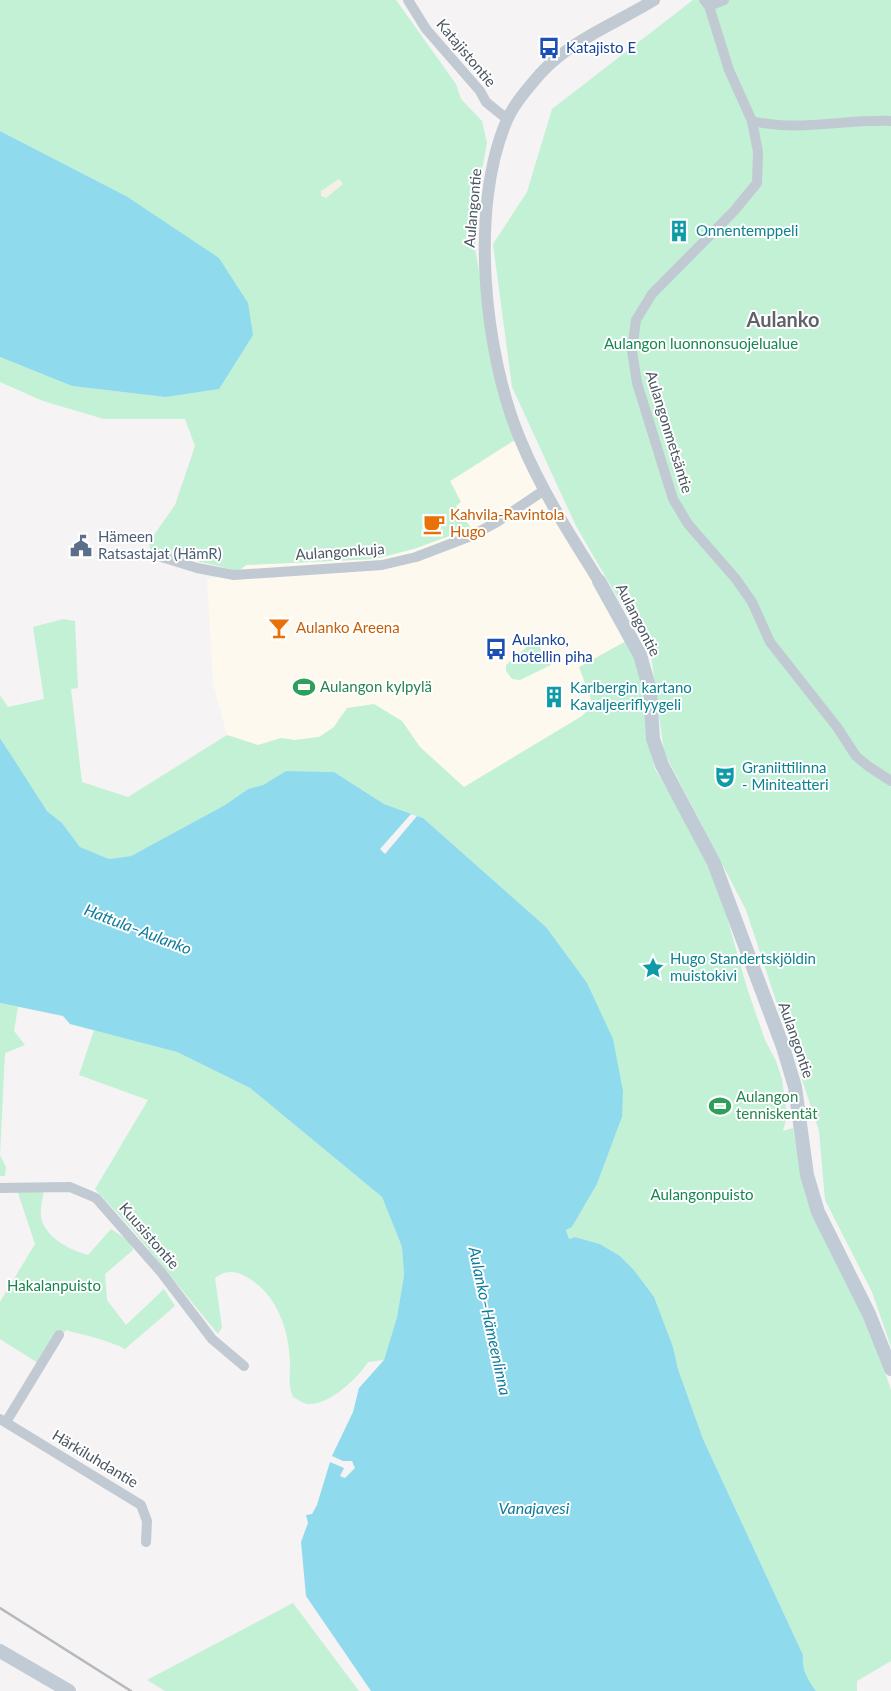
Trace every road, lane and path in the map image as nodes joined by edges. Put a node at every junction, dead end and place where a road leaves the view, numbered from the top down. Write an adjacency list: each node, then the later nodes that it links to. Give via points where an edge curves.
1 (408, 0): 5 (street, Katajistontie, via 426,29 486,102)
2 (654, 0): 5 (street, Aulangontie, via 570,48 541,73)
3 (724, 0): 4 (street)
4 (705, 2): 6 (street, Aulangonmetsäntie, via 729,70)
5 (508, 119): 8 (street, Aulangontie, via 489,179 484,232 486,282 499,370 508,403)
6 (752, 121): 7 (street, via 800,127); 11 (street, Aulangonmetsäntie, via 758,152 757,183 652,294 636,320 632,350 636,383 673,499 688,524 736,579 752,602 770,642 856,756)
7 (891, 121)
8 (543, 491): 9 (street, Aulangonkuja, via 471,536 416,557 382,565 234,576); 10 (street, Aulangontie)
9 (155, 555)
10 (599, 581): 15 (main road, Aulangontie, via 640,655 650,690 653,739 662,766 714,863 782,1047 795,1087 807,1175 818,1212 869,1314)
11 (891, 781)
12 (0, 1188): 14 (street, Kuusistontie, via 70,1187 96,1198 161,1272 212,1339)
13 (59, 1335): 16 (street)
14 (244, 1366)
15 (891, 1369)
16 (3, 1421): 17 (street, Härkiluhdantie, via 141,1505 147,1521)
17 (146, 1542)
18 (0, 1651): 19 (main road)
19 (69, 1691)

